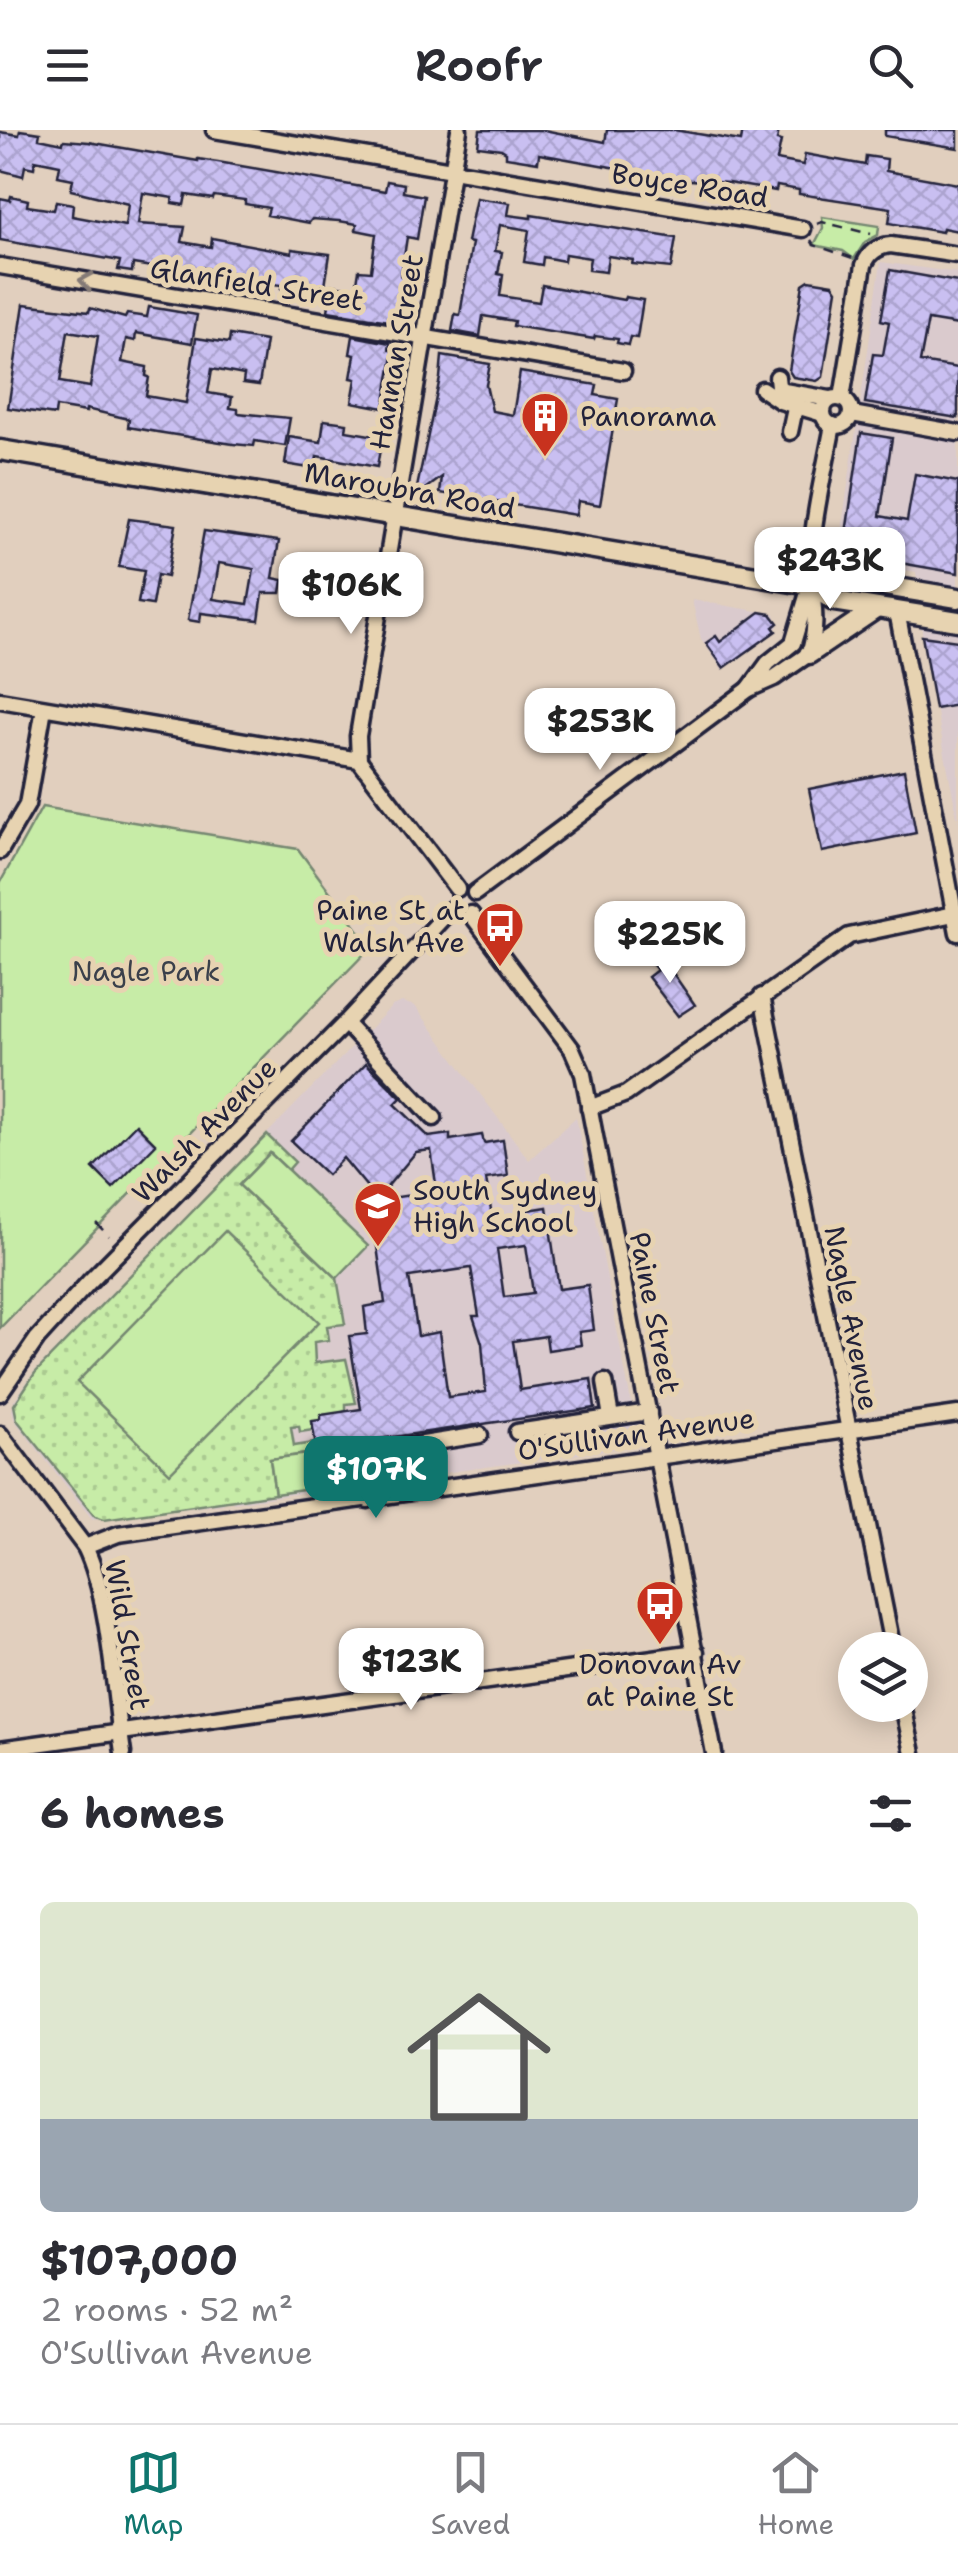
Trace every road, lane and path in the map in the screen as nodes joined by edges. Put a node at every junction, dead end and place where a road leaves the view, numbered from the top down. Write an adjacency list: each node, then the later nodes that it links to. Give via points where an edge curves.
1 (214, 130): 3 (street, Boyce Road)
2 (458, 130): 3 (street, Hannan Street)
3 (452, 170): 4 (street, Boyce Road); 9 (street, Hannan Street)
4 (803, 229): 5 (path, via 822,222 868,231); 7 (path, via 814,245)
5 (883, 246): 6 (street); 7 (street)
6 (958, 256)
7 (864, 265): 13 (street)
8 (0, 266): 9 (street, Glanfield Street, one-way to 8)
9 (424, 337): 10 (street, Glanfield Street); 20 (street, Hannan Street)
10 (623, 371)
11 (777, 378): 14 (street, via 780,390)
12 (762, 389): 14 (street, via 780,401)
13 (836, 399): 14 (street); 15 (street, via 848,402); 16 (street)
14 (799, 400): 16 (street); 17 (street)
15 (852, 414): 16 (street, via 845,424); 18 (street)
16 (828, 420): 21 (street)
17 (790, 432)
18 (958, 433)
19 (0, 450): 20 (main road, Maroubra Road)
20 (393, 515): 21 (main road, Maroubra Road); 30 (street, Hannan Street)
21 (810, 586): 22 (main road, Maroubra Road, via 837,578); 23 (main road, Maroubra Road, via 834,601); 26 (street, via 817,617); 27 (street, via 792,642)
22 (958, 598)
23 (877, 608): 24 (main road, Maroubra Road); 26 (main road)
24 (897, 611): 25 (main road, Maroubra Road); 36 (street)
25 (958, 621)
26 (809, 654): 27 (street)
27 (749, 688): 33 (street)
28 (0, 700): 29 (street)
29 (44, 708): 30 (street); 31 (street, via 28,805)
30 (359, 760): 32 (street)
31 (0, 851)
32 (457, 889): 33 (street); 34 (street)
33 (476, 894): 35 (street)
34 (451, 910): 35 (street); 39 (street, Walsh Avenue)
35 (471, 914): 40 (street, Paine Street, via 572,1049)
36 (954, 914): 37 (street); 38 (street, via 849,936)
37 (958, 932)
38 (762, 996): 40 (street, via 626,1094); 49 (street, Nagle Avenue)
39 (345, 1023): 41 (street); 45 (street, Walsh Avenue, via 89,1282)
40 (589, 1108): 46 (street, Paine Street)
41 (434, 1118)
42 (96, 1223): 43 (path)
43 (109, 1236)
44 (605, 1382): 48 (street)
45 (0, 1392)
46 (648, 1412): 48 (street); 53 (street, Paine Street)
47 (958, 1414): 49 (street, O'Sullivan Avenue)
48 (611, 1418): 50 (street)
49 (849, 1429): 53 (street, O'Sullivan Avenue); 56 (street, Nagle Avenue)
50 (516, 1432)
51 (0, 1434): 55 (street, Wild Street)
52 (480, 1434): 54 (street, via 360,1454)
53 (657, 1456): 54 (street, O'Sullivan Avenue); 57 (street, Paine Street)
54 (368, 1500): 55 (street, O'Sullivan Avenue, via 118,1534)
55 (85, 1546): 59 (street, Wild Street, via 100,1592)
56 (888, 1632)
57 (696, 1652): 59 (street); 62 (street, Paine Street)
58 (907, 1722): 63 (street)
59 (120, 1732): 60 (street); 61 (street, Wild Street)
60 (0, 1749)
61 (122, 1753)
62 (714, 1753)
63 (913, 1753)

